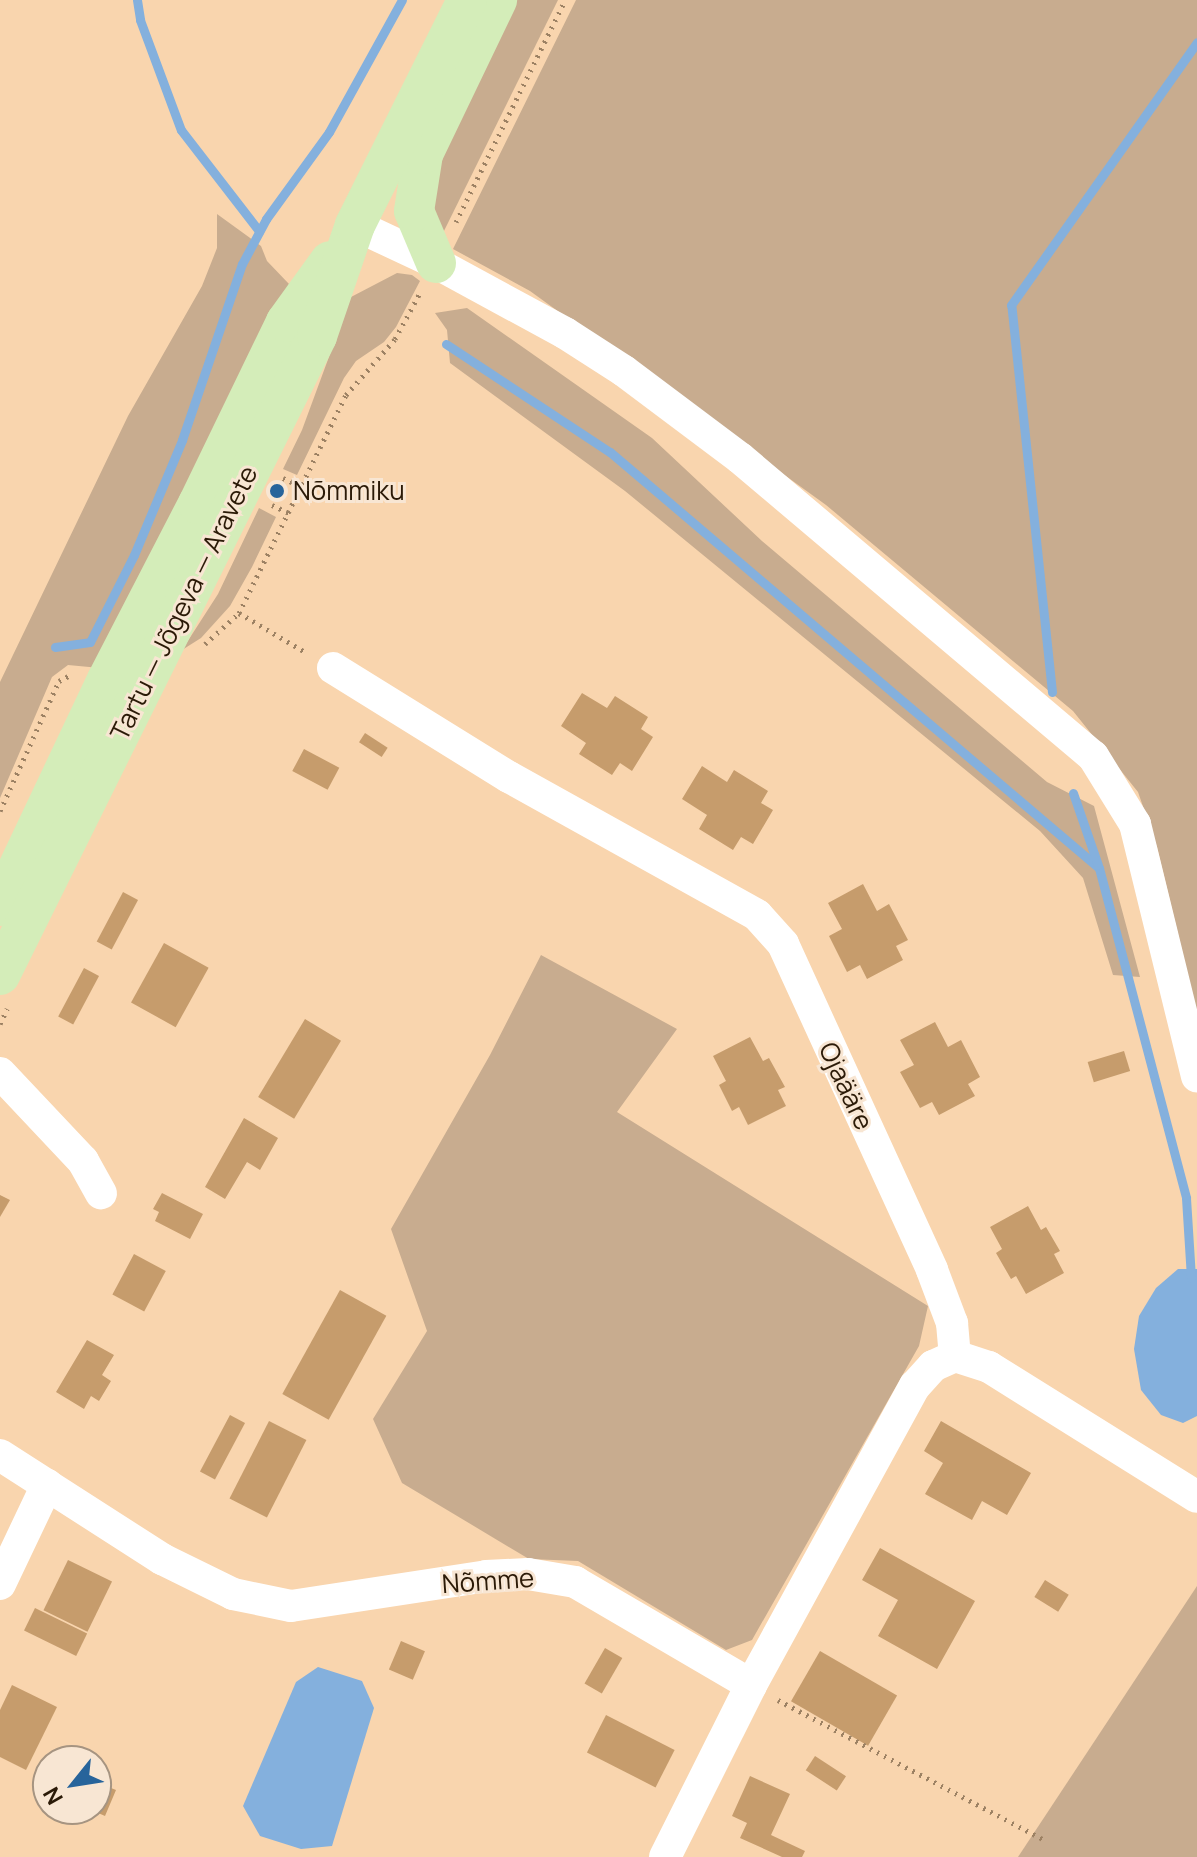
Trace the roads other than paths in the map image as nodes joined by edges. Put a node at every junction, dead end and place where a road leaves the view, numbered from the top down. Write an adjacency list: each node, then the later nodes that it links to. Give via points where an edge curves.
1 (467, 0): 3 (main road, Tartu — Jõgeva — Aravete)
2 (497, 0): 4 (main road, via 423,154 414,211)
3 (355, 225): 4 (street); 6 (main road, Tartu — Jõgeva — Aravete, via 286,322); 9 (main road, Tartu — Jõgeva — Aravete, via 317,336 179,650)
4 (436, 263): 11 (street, via 565,333 729,449 1093,756 1135,824)
5 (333, 668): 13 (street, Ojaääre, via 509,777 757,915 783,944 941,1289)
6 (80, 738): 7 (street, via 11,838); 8 (main road, Tartu — Jõgeva — Aravete)
7 (0, 863)
8 (0, 906)
9 (7, 985)
10 (0, 1073): 12 (street, via 83,1161)
11 (1197, 1077)
12 (101, 1193)
13 (955, 1356): 16 (street, via 989,1367); 18 (street, via 933,1366 915,1386)
14 (0, 1455): 15 (street, Nõmme)
15 (47, 1485): 17 (street); 18 (street, Nõmme, via 162,1559 233,1594 291,1606 486,1576 528,1574 575,1582)
16 (1197, 1497)
17 (0, 1584)
18 (751, 1685): 19 (street)
19 (665, 1857)

